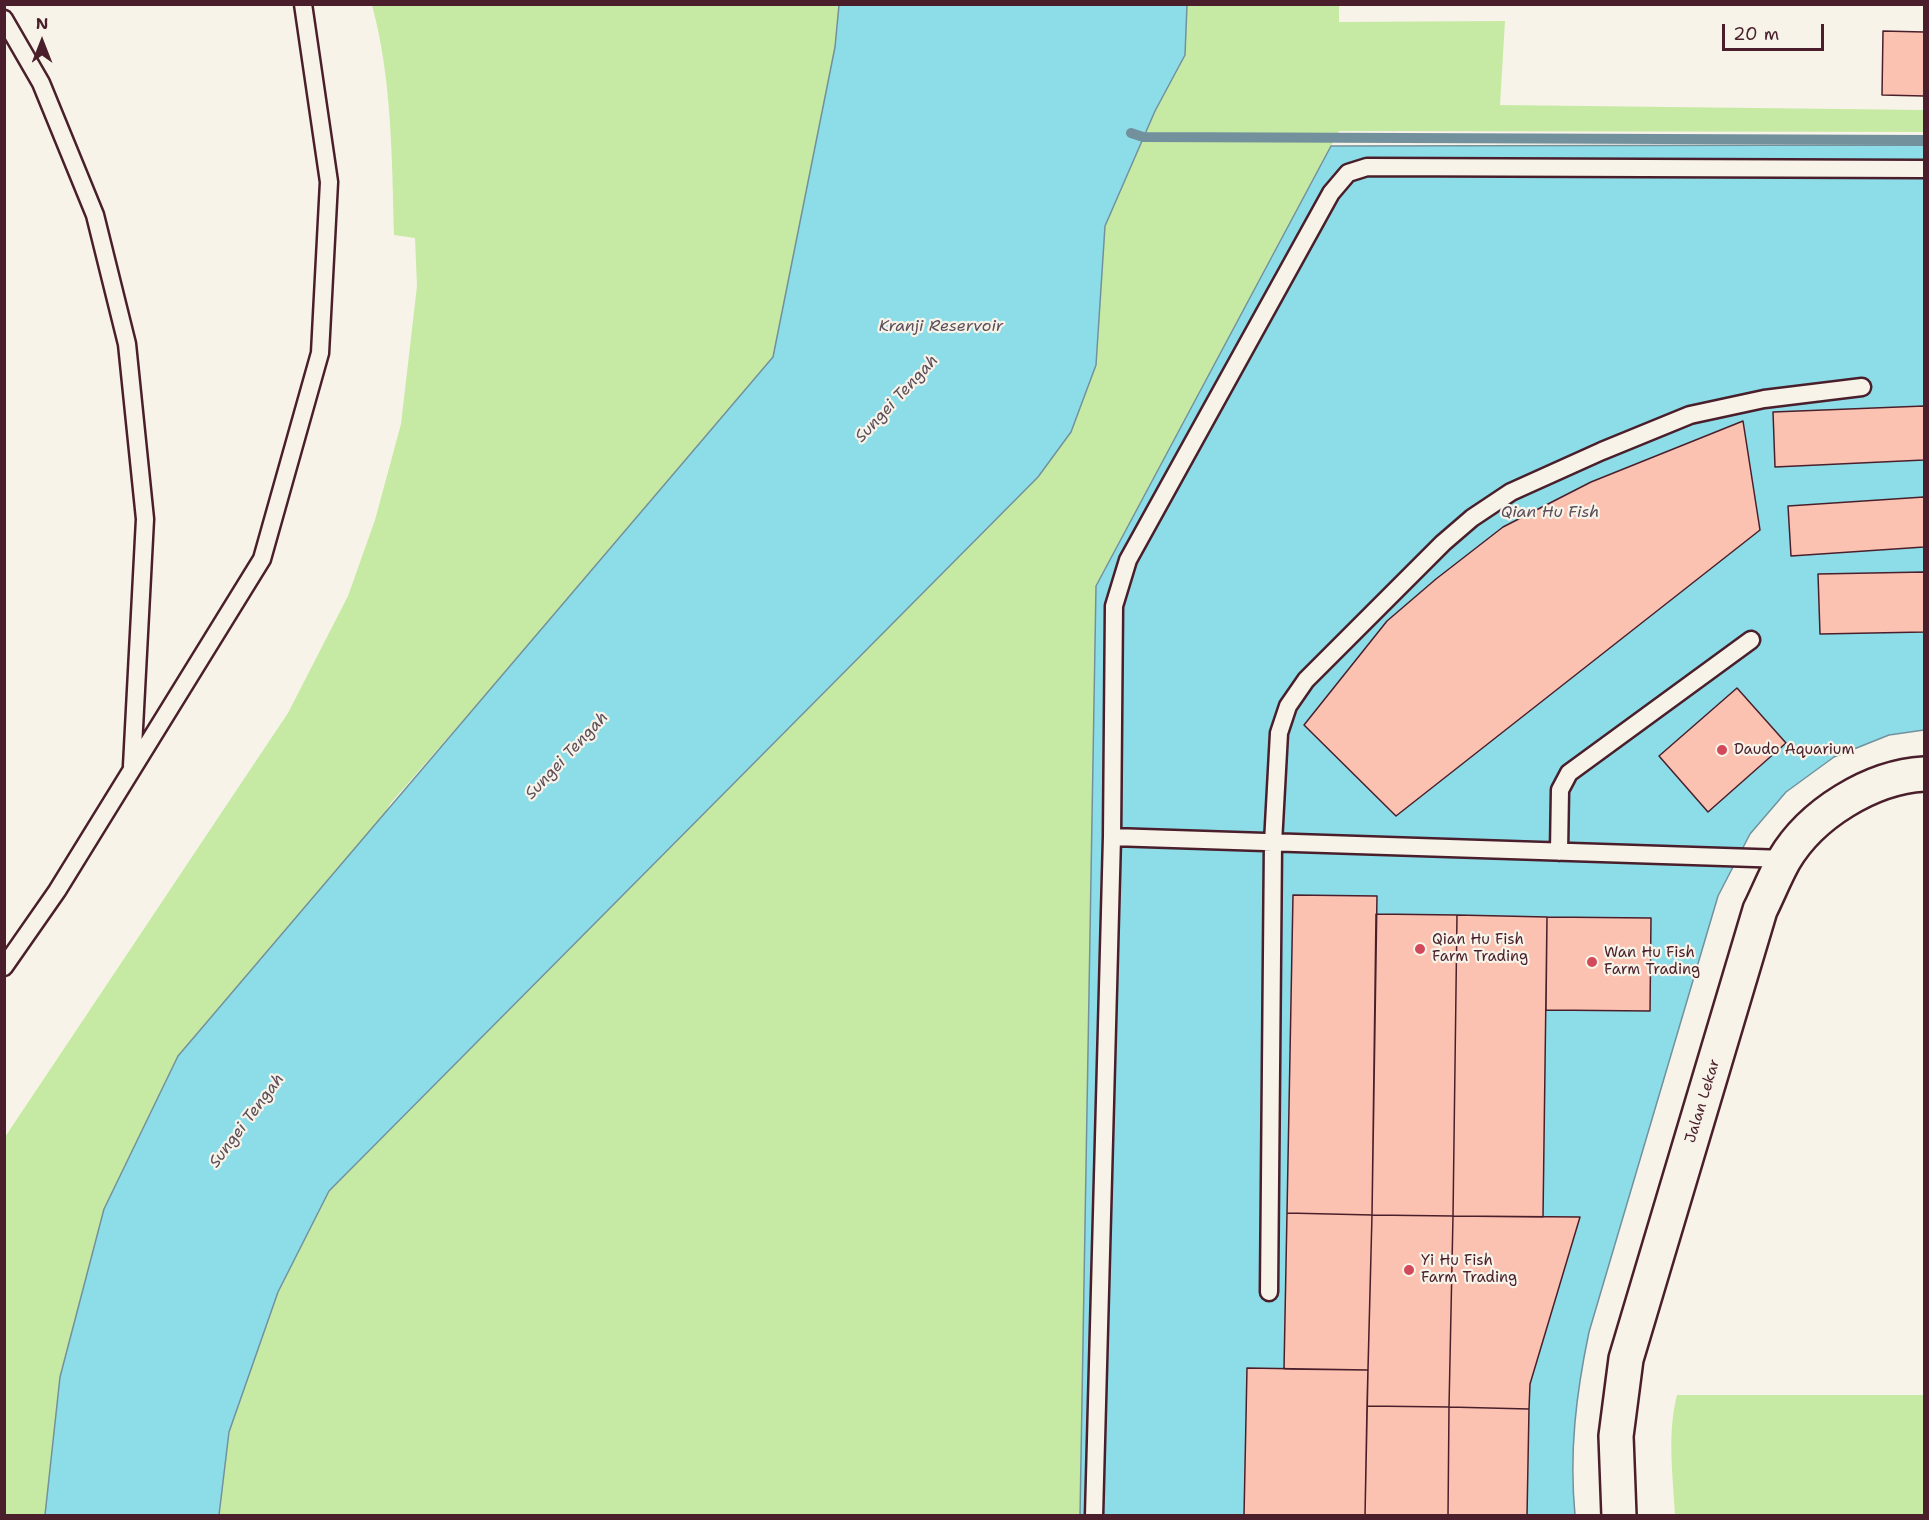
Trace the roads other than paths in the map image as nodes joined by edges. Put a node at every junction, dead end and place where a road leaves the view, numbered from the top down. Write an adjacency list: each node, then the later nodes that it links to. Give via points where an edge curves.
1 (303, 4): 6 (lane, via 329,182 320,353 262,559)
2 (4, 19): 6 (lane, via 41,83 95,215 128,344 145,519)
3 (1924, 169): 8 (lane, via 1367,167 1348,172 1331,194 1128,560 1119,583 1113,606)
4 (1862, 387): 9 (lane, via 1764,399 1690,415 1511,492 1472,518 1306,680 1288,706 1280,733)
5 (1750, 640): 10 (lane, via 1569,773 1560,790)
6 (132, 770): 12 (lane, via 57,891)
7 (1924, 774): 11 (street, Jalan Lekar, via 1912,774 1858,792 1817,821)
8 (1112, 837): 9 (lane); 14 (lane)
9 (1273, 843): 10 (lane); 13 (lane)
10 (1559, 852): 11 (lane)
11 (1785, 859): 15 (street, Jalan Lekar, via 1760,910 1626,1359 1617,1436)
12 (4, 967)
13 (1269, 1292)
14 (1095, 1515)
15 (1619, 1515)

